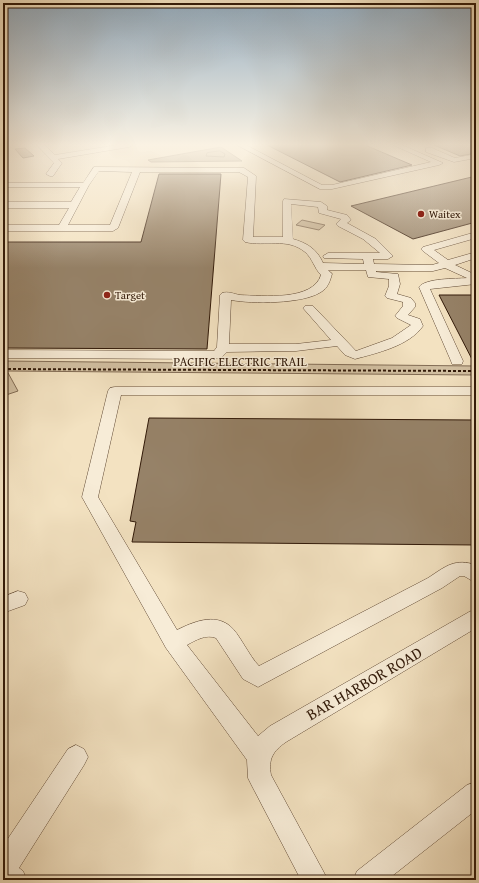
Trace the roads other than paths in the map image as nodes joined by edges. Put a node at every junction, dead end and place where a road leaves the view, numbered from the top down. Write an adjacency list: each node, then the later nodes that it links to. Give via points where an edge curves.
1 (84, 186): 7 (street)
2 (129, 186): 9 (street, via 113,228)
3 (251, 186): 11 (street, via 248,240)
4 (318, 186): 5 (street)
5 (336, 186)
6 (3, 205): 7 (street)
7 (74, 205): 9 (street)
8 (3, 228): 9 (street)
9 (62, 228)
10 (476, 236): 14 (street, via 426,249 436,255)
11 (288, 241): 15 (street, via 287,201 316,203 324,206 322,211 344,217 346,220 341,224 367,236 380,246 388,256); 16 (street, via 307,248 315,256)
12 (476, 255): 14 (street)
13 (328, 256): 15 (street)
14 (442, 265): 15 (street, via 433,268); 18 (street)
15 (370, 266): 16 (street); 17 (street); 20 (street, via 394,276 395,287 391,296 407,300 409,307 401,316 416,322 417,326 401,338 355,354 349,352)
16 (319, 267): 21 (street, via 327,274 324,284 314,291 298,296 236,298 226,295)
17 (351, 275)
18 (476, 280): 23 (street, via 424,287)
19 (309, 308): 20 (street)
20 (340, 342): 21 (street, via 313,347)
21 (223, 348): 22 (street, via 218,354 208,356)
22 (3, 354)
23 (457, 361)
24 (476, 391): 27 (street, via 115,391 90,497)
25 (476, 575): 27 (street, via 467,568 460,568 258,677 250,672 223,632 215,628 196,630)
26 (476, 618): 28 (street, BAR HARBOR ROAD, via 278,734 269,740)
27 (173, 642): 28 (street)
28 (258, 756): 34 (street, via 257,767 264,789)
29 (76, 757): 31 (street)
30 (476, 794): 35 (street)
31 (3, 869)
32 (3, 873): 33 (street)
33 (14, 880)
34 (316, 880)
35 (366, 880)

